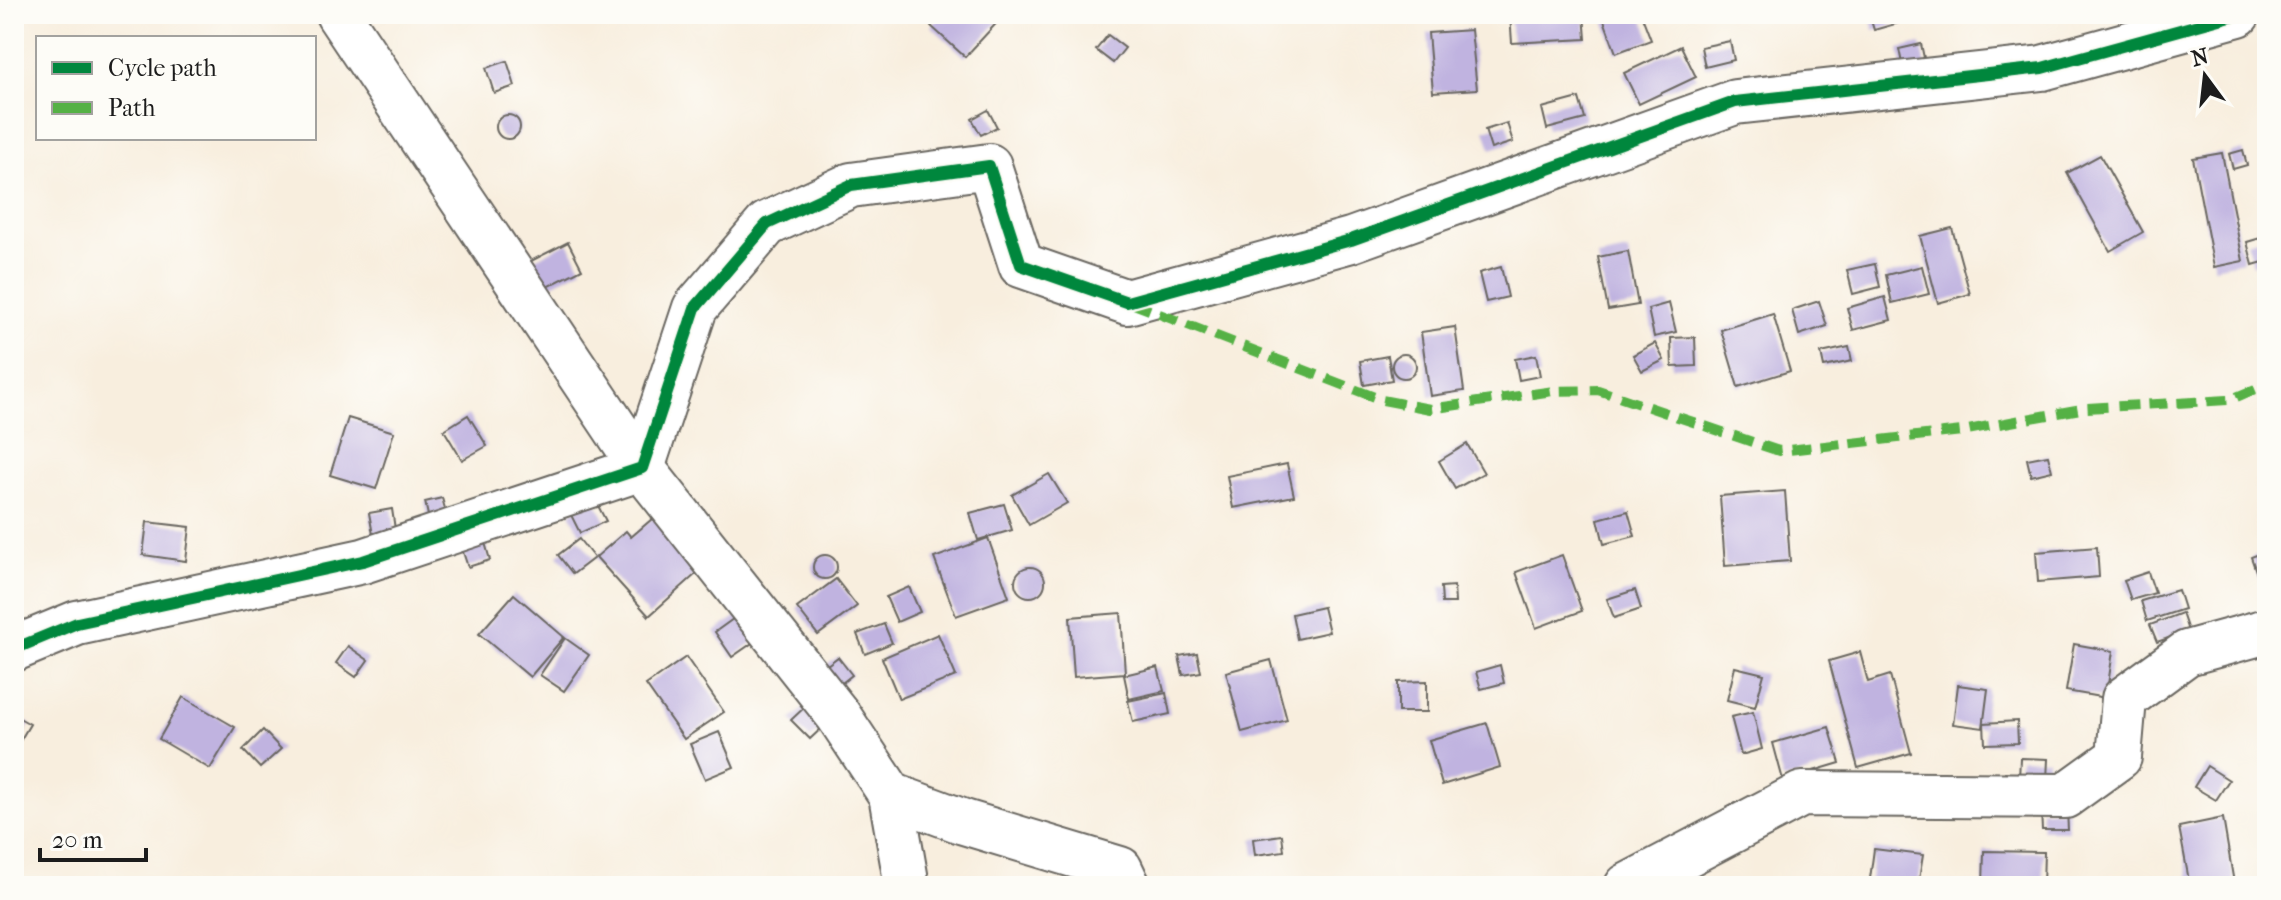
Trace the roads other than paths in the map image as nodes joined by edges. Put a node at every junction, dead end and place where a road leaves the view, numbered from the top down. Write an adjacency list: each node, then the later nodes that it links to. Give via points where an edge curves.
1 (338, 14): 3 (street)
2 (2238, 14): 3 (street, via 2042,68 1735,102 1351,240 1127,302 1021,265 989,166 851,185 767,224 695,308)
3 (642, 468): 5 (street, via 363,561 77,623); 6 (street, via 838,715)
4 (2267, 631): 9 (street, via 2187,653 2124,699 2119,757 2065,796 1802,794)
5 (14, 649)
6 (891, 795): 7 (street); 8 (street, via 1120,869)
7 (907, 886)
8 (1128, 886)
9 (1627, 886)

